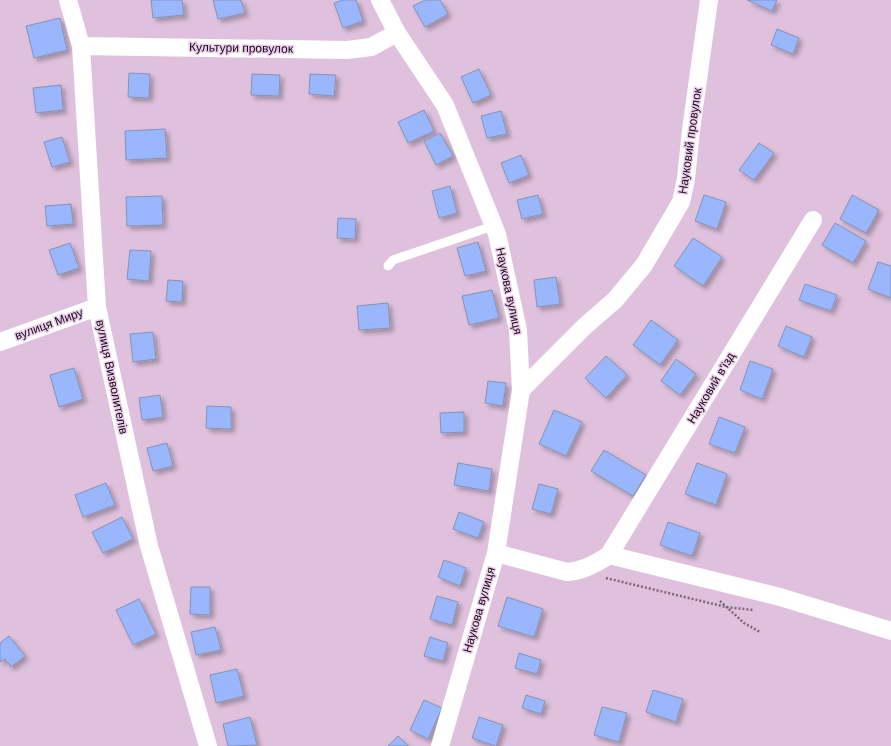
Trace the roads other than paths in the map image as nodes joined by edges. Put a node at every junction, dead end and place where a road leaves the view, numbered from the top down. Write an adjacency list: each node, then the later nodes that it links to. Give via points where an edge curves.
1 (68, 0): 5 (street, вулиця Визволителів)
2 (380, 0): 4 (street, Наукова вулиця)
3 (709, 0): 11 (street, Науковий провулок, via 681,202 644,265 616,300 585,326)
4 (397, 34): 5 (street, Культури провулок, via 371,47 347,50); 7 (street, Наукова вулиця, via 445,105)
5 (81, 46): 9 (street, вулиця Визволителів)
6 (813, 220): 13 (street, Науковий в'їзд)
7 (494, 226): 8 (lane, via 393,260); 11 (street, Наукова вулиця, via 518,330)
8 (388, 266)
9 (97, 306): 10 (street, вулиця Миру); 15 (street, вулиця Визволителів, via 149,546)
10 (0, 342)
11 (521, 390): 12 (street, Наукова вулиця)
12 (496, 553): 13 (street, Науковий в'їзд, via 567,572 595,565); 16 (street, Наукова вулиця)
13 (609, 555): 14 (street, via 780,597)
14 (891, 631)
15 (208, 746)
16 (440, 746)

